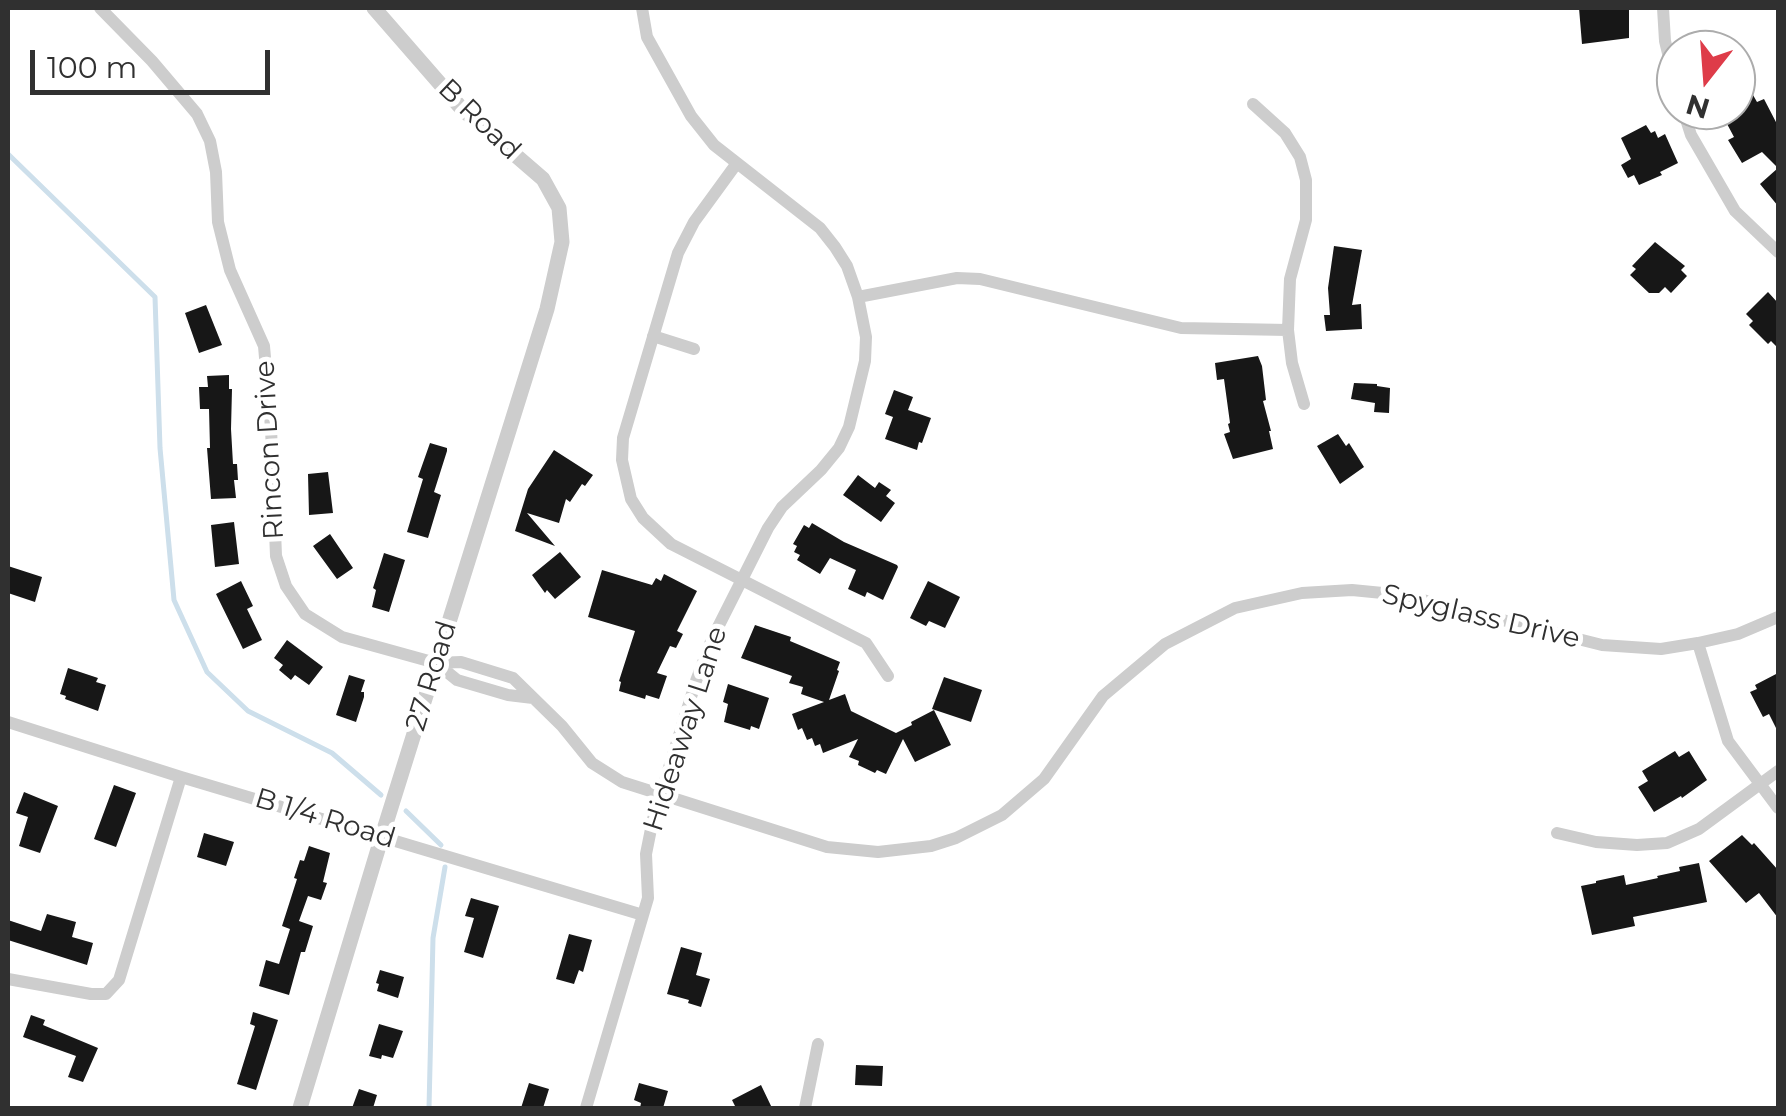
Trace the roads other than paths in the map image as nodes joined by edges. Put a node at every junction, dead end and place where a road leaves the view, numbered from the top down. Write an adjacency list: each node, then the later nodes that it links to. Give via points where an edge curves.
1 (100, 8): 17 (street, Rincon Drive, via 197,114 210,141 230,270 264,346 276,556 286,586 304,614 342,637)
2 (374, 8): 7 (street, B Road, via 462,109 543,180 560,208)
3 (642, 8): 6 (street, Hideaway Lane, via 647,36 692,116)
4 (1253, 104): 10 (street, via 1285,134 1306,180)
5 (1690, 130): 8 (street, via 1736,211)
6 (737, 163): 9 (street, Hideaway Lane, via 820,228 847,266); 11 (street, via 678,253)
7 (562, 242): 17 (street, 27 Road)
8 (1778, 252)
9 (858, 297): 10 (street, via 980,279 1181,328); 14 (street, Hideaway Lane, via 866,360 849,428 839,448 782,506)
10 (1288, 330): 13 (street)
11 (653, 336): 12 (street); 14 (street, via 622,438 632,499 672,544)
12 (694, 349)
13 (1304, 404)
14 (742, 581): 18 (street, via 866,643); 23 (street, Hideaway Lane, via 712,638)
15 (1778, 617): 16 (street, Spyglass Drive)
16 (1698, 644): 22 (street, via 1728,741); 23 (street, Spyglass Drive, via 1602,645 1403,595 1302,593 1235,608 1165,644 1103,696 1044,779 1002,815 956,838 878,852 826,847)
17 (436, 663): 23 (street, Spyglass Drive, via 461,662 513,678 592,763); 26 (street, 27 Road)
18 (888, 676)
19 (8, 722): 21 (street, B 1/4 Road)
20 (1778, 770): 22 (street)
21 (180, 776): 26 (street, B 1/4 Road); 28 (street, via 118,980 106,994)
22 (1759, 783): 24 (street); 25 (street, via 1700,830 1667,843)
23 (660, 796): 27 (street, Hideaway Lane, via 646,854)
24 (1778, 808)
25 (1556, 834)
26 (382, 836): 27 (street, B 1/4 Road); 30 (street, 27 Road)
27 (643, 915): 31 (street, Hideaway Lane)
28 (8, 979)
29 (818, 1044): 32 (street)
30 (300, 1108)
31 (586, 1108)
32 (805, 1108)

